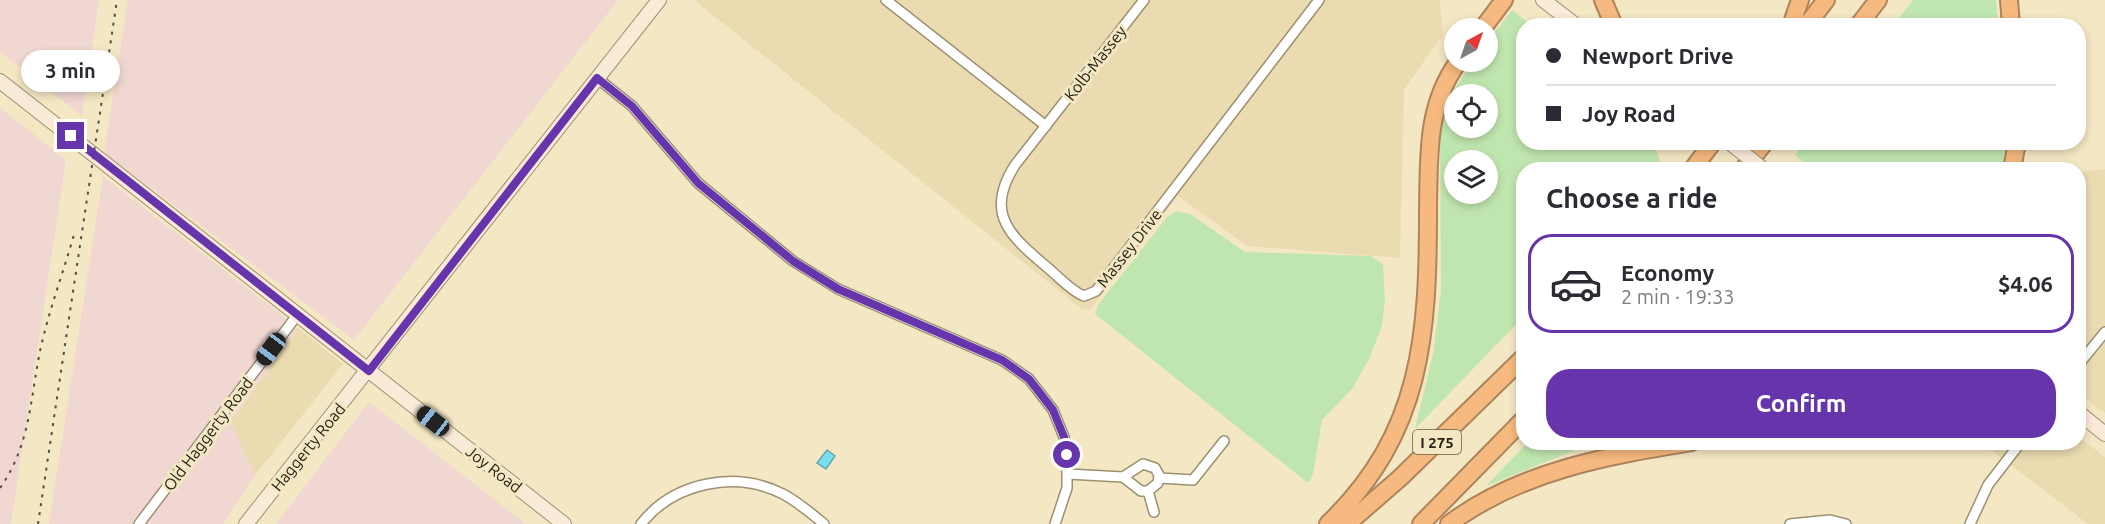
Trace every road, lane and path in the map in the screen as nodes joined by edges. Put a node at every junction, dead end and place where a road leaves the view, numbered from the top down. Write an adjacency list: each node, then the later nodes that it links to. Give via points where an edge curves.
1 (658, 0): 20 (main road, Haggerty Road)
2 (886, 0): 22 (street)
3 (1144, 0): 22 (street, Kolb-Massey)
4 (1319, 0): 22 (street, Massey Drive, via 1088,297 1078,294 1017,242 1002,216 1002,195 1008,176)
5 (1504, 0): 12 (highway)
6 (1543, 0): 13 (main road)
7 (1603, 0): 14 (highway)
8 (1800, 0): 15 (highway)
9 (1826, 0): 16 (highway)
10 (1878, 0): 17 (highway)
11 (2009, 0): 18 (highway)
12 (1490, 18)
13 (1567, 18)
14 (1611, 18)
15 (1794, 18)
16 (1812, 18)
17 (1864, 18)
18 (2010, 18)
19 (1452, 72): 49 (highway, via 1432,117 1428,271 1417,375 1404,415 1371,473)
20 (597, 78): 31 (main road, Haggerty Road); 38 (street, via 632,106 698,183 793,261 838,289 1002,360 1029,379 1059,422)
21 (0, 81): 27 (main road, Joy Road)
22 (1046, 126)
23 (1739, 150): 26 (main road, bridge)
24 (1760, 150): 25 (highway)
25 (1750, 162)
26 (1754, 162)
27 (297, 314): 31 (main road, Joy Road); 43 (street, Old Haggerty Road)
28 (2105, 332): 29 (street)
29 (2086, 355)
30 (1516, 365): 50 (highway, I 275)
31 (369, 371): 44 (main road, Haggerty Road); 45 (main road, Joy Road)
32 (2086, 419): 34 (main road)
33 (1516, 427): 51 (highway, I 275)
34 (2105, 434)
35 (1224, 441): 40 (street, via 1193,480)
36 (1645, 450): 52 (highway, via 1561,469 1493,497)
37 (2015, 450): 55 (street, via 1988,485)
38 (1068, 474): 39 (street); 48 (street)
39 (1123, 477): 40 (street, via 1147,464 1155,468); 41 (street, via 1141,491)
40 (1159, 478): 41 (street, via 1155,488)
41 (1148, 491): 42 (street)
42 (1154, 512)
43 (139, 524)
44 (246, 524)
45 (564, 524)
46 (641, 524): 47 (street, via 657,507 683,492 704,484 735,481 783,494)
47 (824, 524)
48 (1055, 524)
49 (1328, 524)
50 (1347, 524)
51 (1421, 524)
52 (1449, 524)
53 (1790, 524): 54 (street, via 1830,520)
54 (1846, 524)
55 (1970, 524)

